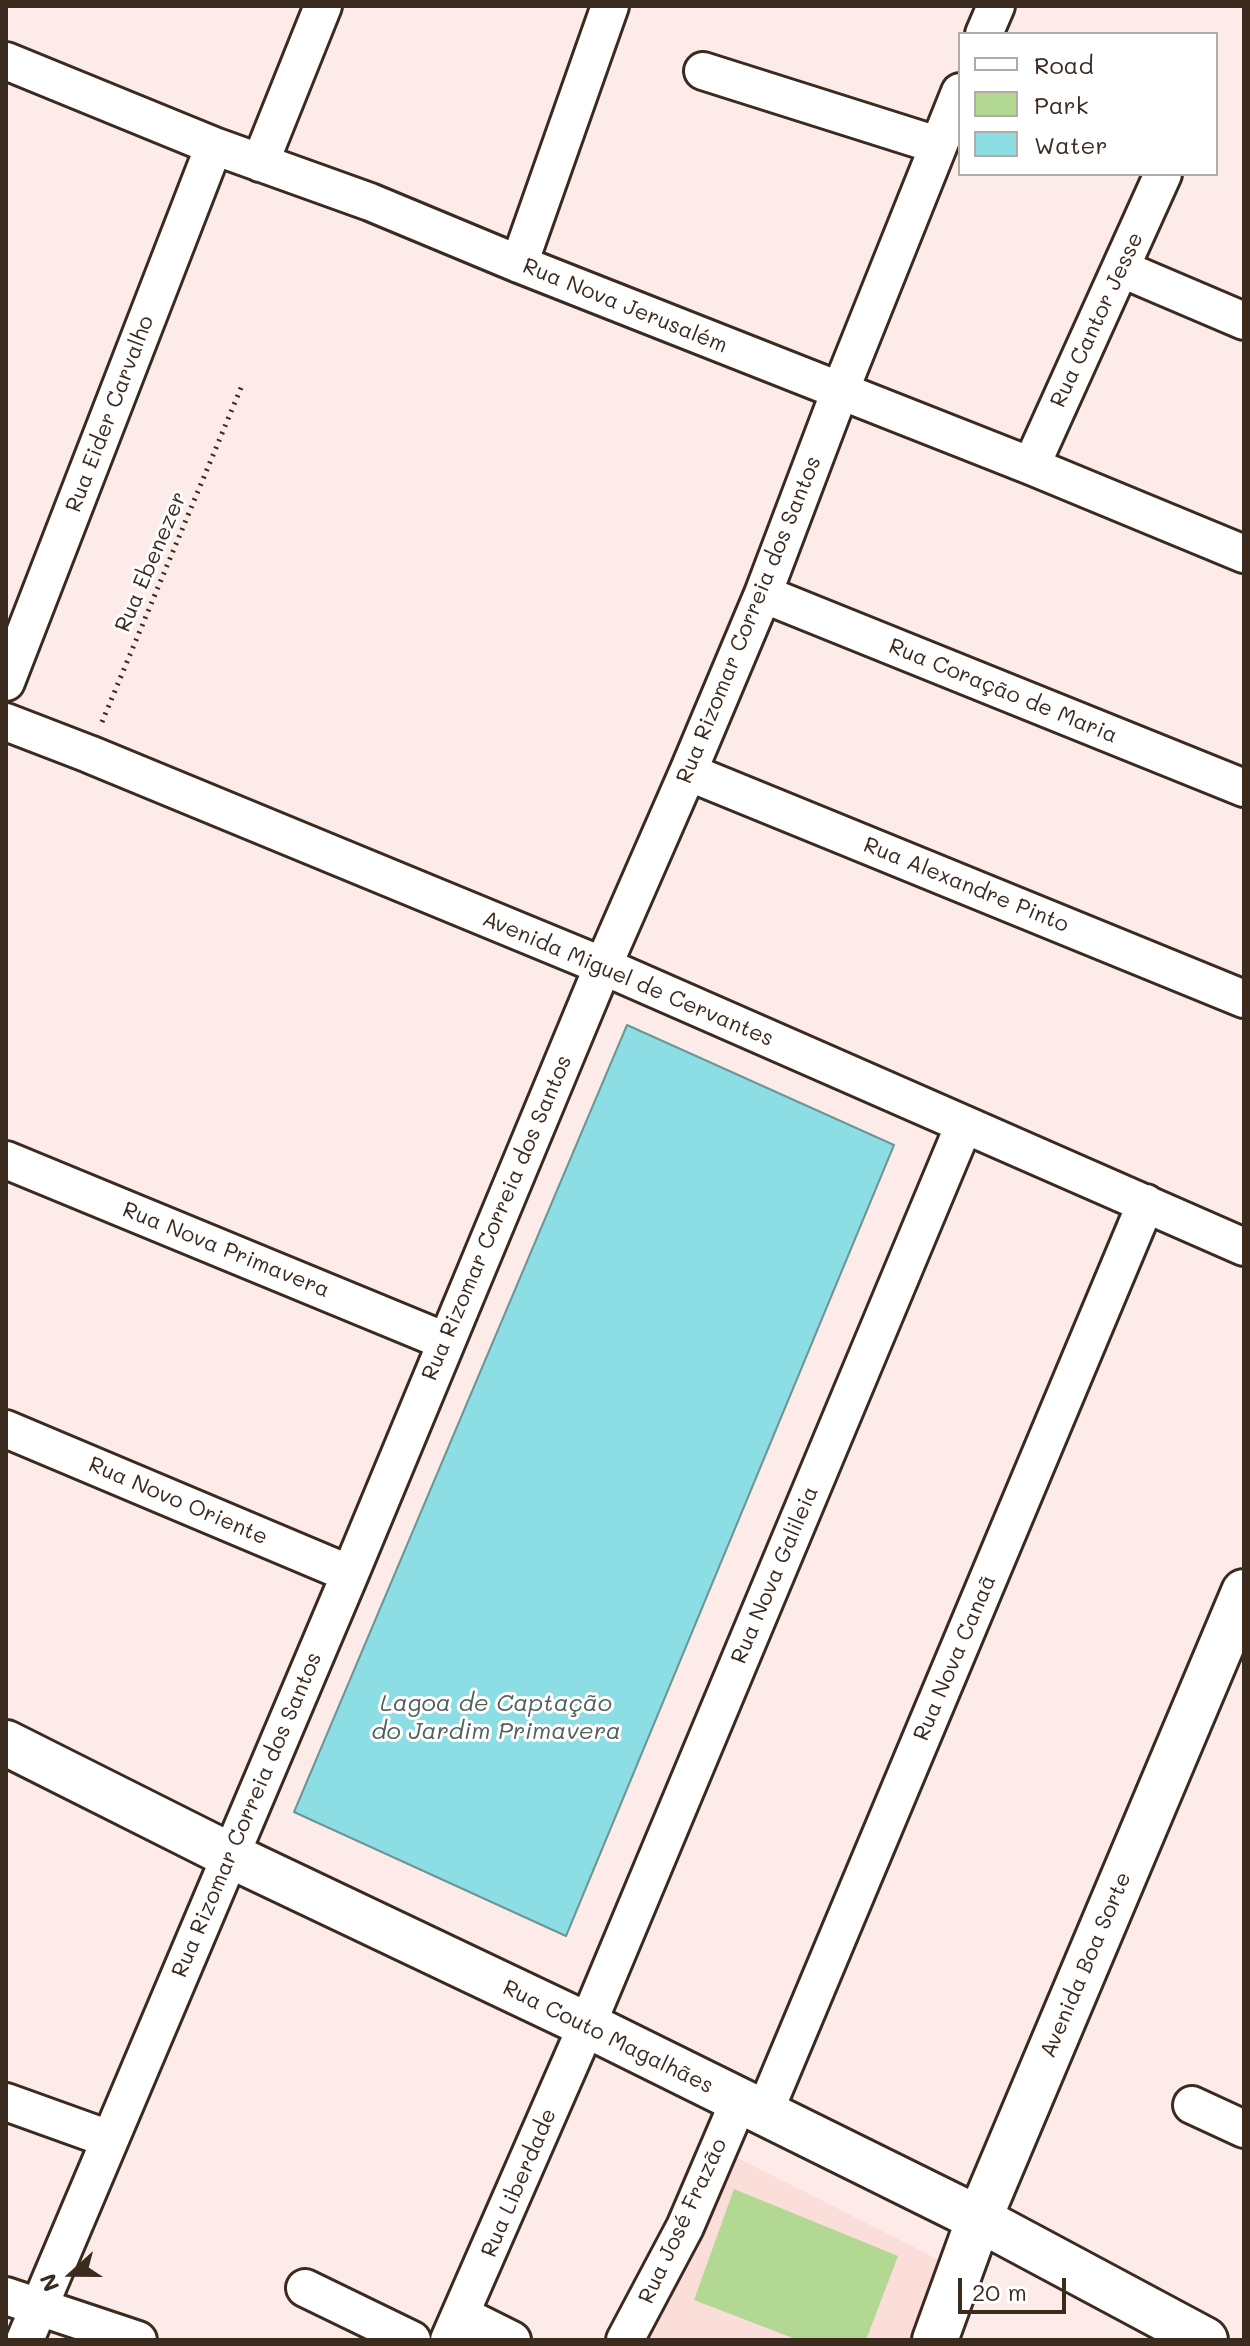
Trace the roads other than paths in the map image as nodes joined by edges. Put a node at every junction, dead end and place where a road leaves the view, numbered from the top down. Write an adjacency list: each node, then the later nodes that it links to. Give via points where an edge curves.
1 (323, 6): 10 (street)
2 (610, 6): 12 (street)
3 (996, 6): 4 (street)
4 (985, 32)
5 (6, 61): 9 (street, Rua Nova Jerusalém)
6 (703, 71): 8 (street)
7 (958, 97): 8 (street, Rua Rizomar Correia dos Santos)
8 (937, 145): 15 (street, Rua Rizomar Correia dos Santos)
9 (214, 146): 10 (street, Rua Nova Jerusalém); 19 (street, Rua Eider Carvalho)
10 (260, 163): 12 (street, Rua Nova Jerusalém)
11 (1162, 176): 13 (street, Rua Cantor Jesse)
12 (519, 264): 15 (street, Rua Nova Jerusalém)
13 (1122, 269): 14 (street); 16 (street, Rua Cantor Jesse)
14 (1244, 321)
15 (840, 391): 16 (street, Rua Nova Jerusalém); 18 (street, Rua Rizomar Correia dos Santos)
16 (1031, 466): 17 (street, Rua Nova Jerusalém)
17 (1244, 554)
18 (763, 594): 21 (street, Rua Rizomar Correia dos Santos); 22 (street, Rua Coração de Maria)
19 (6, 682)
20 (6, 722): 23 (street, Avenida Miguel de Cervantes)
21 (688, 772): 23 (street, Rua Rizomar Correia dos Santos); 24 (street, Rua Alexandre Pinto)
22 (1244, 788)
23 (603, 966): 25 (street, Avenida Miguel de Cervantes); 29 (street, Rua Rizomar Correia dos Santos)
24 (1244, 999)
25 (964, 1125): 27 (street, Avenida Miguel de Cervantes); 35 (street, Rua Nova Galileia)
26 (6, 1160): 29 (street, Rua Nova Primavera)
27 (1146, 1203): 28 (street, Avenida Miguel de Cervantes); 38 (street, Rua Nova Canaã)
28 (1244, 1247)
29 (445, 1341): 31 (street, Rua Rizomar Correia dos Santos)
30 (6, 1429): 31 (street, Rua Novo Oriente)
31 (350, 1574): 34 (street, Rua Rizomar Correia dos Santos)
32 (1244, 1592): 41 (street, Avenida Boa Sorte)
33 (6, 1743): 34 (street, Rua Couto Magalhães)
34 (229, 1855): 35 (street, Rua Couto Magalhães); 40 (street, Rua Rizomar Correia dos Santos)
35 (587, 2025): 38 (street, Rua Couto Magalhães); 44 (street, Rua Liberdade)
36 (6, 2102): 40 (street)
37 (1192, 2105): 39 (street)
38 (751, 2107): 41 (street, Rua Couto Magalhães); 49 (street, Rua José Frazão)
39 (1244, 2129)
40 (109, 2139): 43 (street, Rua Rizomar Correia dos Santos)
41 (979, 2219): 50 (street, Avenida Boa Sorte); 51 (street, Rua Couto Magalhães)
42 (305, 2288): 47 (street)
43 (22, 2301): 45 (street, Rua Rizomar Correia dos Santos); 46 (street)
44 (456, 2327): 48 (street)
45 (25, 2340)
46 (138, 2340)
47 (412, 2340)
48 (512, 2340)
49 (625, 2340)
50 (935, 2340)
51 (1205, 2340)

